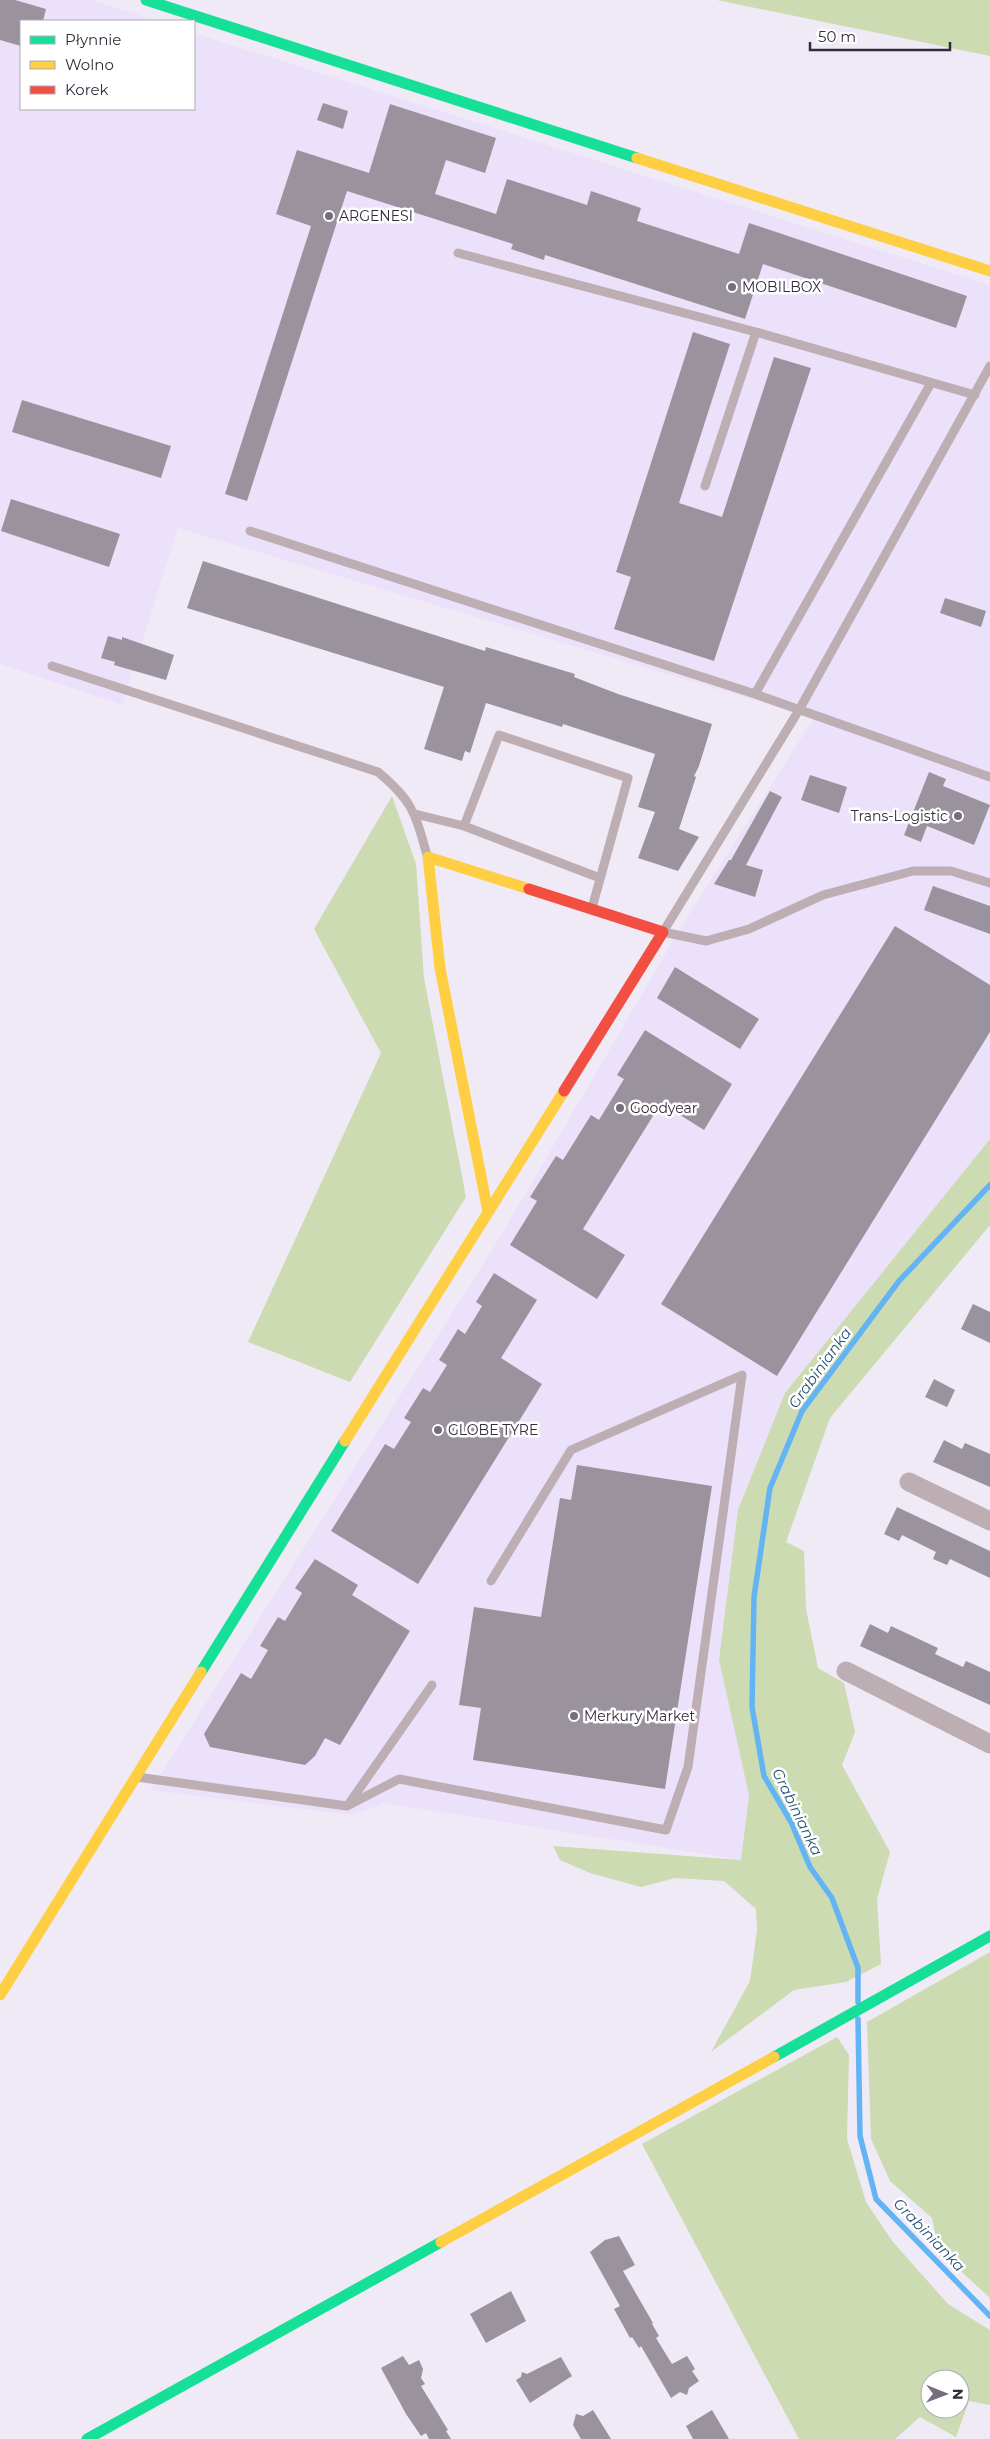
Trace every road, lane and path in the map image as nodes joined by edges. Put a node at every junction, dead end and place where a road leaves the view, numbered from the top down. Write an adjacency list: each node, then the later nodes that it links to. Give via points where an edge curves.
1 (146, 0): 3 (street)
2 (458, 252): 4 (lane)
3 (990, 271)
4 (756, 332): 6 (lane); 8 (lane)
5 (990, 366): 7 (lane)
6 (931, 382): 7 (lane); 11 (lane)
7 (975, 395): 12 (lane)
8 (706, 486)
9 (250, 531): 11 (lane)
10 (52, 666): 14 (lane, via 378,772 400,790)
11 (755, 694): 12 (lane)
12 (799, 710): 13 (lane); 20 (lane)
13 (990, 777)
14 (415, 814): 15 (lane); 16 (lane)
15 (464, 826): 17 (lane); 17 (lane, via 499,735 628,778)
16 (428, 857): 19 (street); 21 (street, via 440,968)
17 (600, 878): 19 (lane)
18 (990, 883): 20 (lane, via 951,871 913,871 823,895 749,929 706,941)
19 (592, 908): 20 (street)
20 (662, 932): 21 (street)
21 (488, 1212): 28 (street)
22 (909, 1482): 23 (street)
23 (990, 1521)
24 (491, 1581): 29 (lane, via 571,1450 742,1375 688,1766 666,1830 399,1779)
25 (846, 1670): 27 (street)
26 (432, 1684): 29 (lane)
27 (990, 1744)
28 (135, 1777): 29 (lane); 31 (street)
29 (347, 1806)
30 (990, 1936): 32 (street)
31 (0, 1995)
32 (87, 2439)

